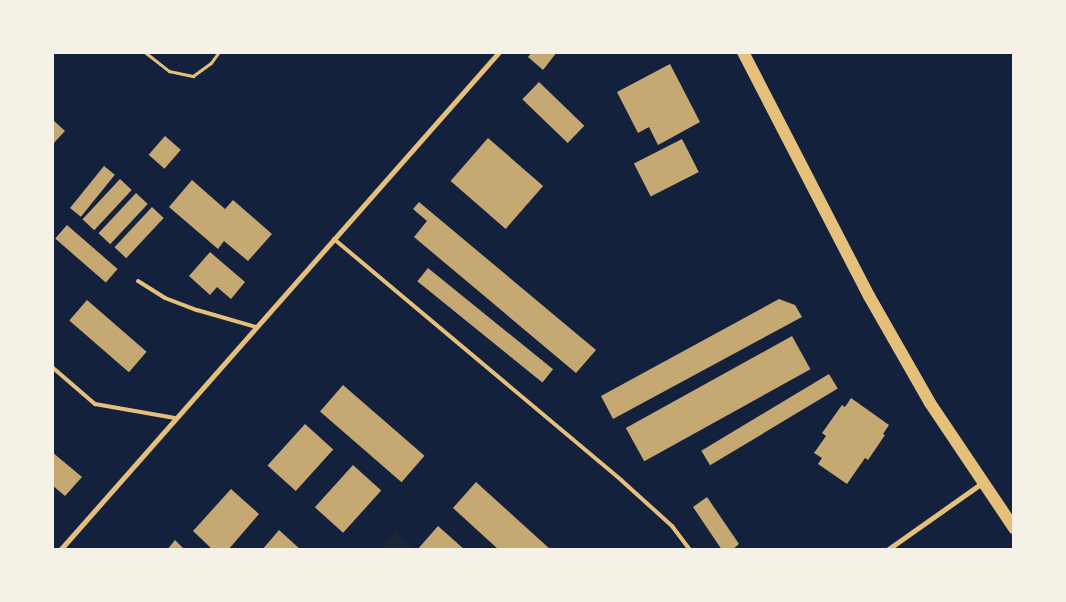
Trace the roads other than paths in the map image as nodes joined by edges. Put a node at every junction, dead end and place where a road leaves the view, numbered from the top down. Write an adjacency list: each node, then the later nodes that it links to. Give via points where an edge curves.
1 (499, 52): 3 (street)
2 (742, 52): 8 (highway, via 869,296 930,403)
3 (334, 239): 5 (street); 11 (lane, via 621,480 672,526)
4 (138, 280): 5 (lane, via 165,298)
5 (256, 327): 7 (street)
6 (52, 367): 7 (lane, via 95,404)
7 (176, 418): 10 (street)
8 (982, 483): 9 (highway); 12 (street)
9 (1014, 528)
10 (60, 550)
11 (690, 550)
12 (887, 550)

